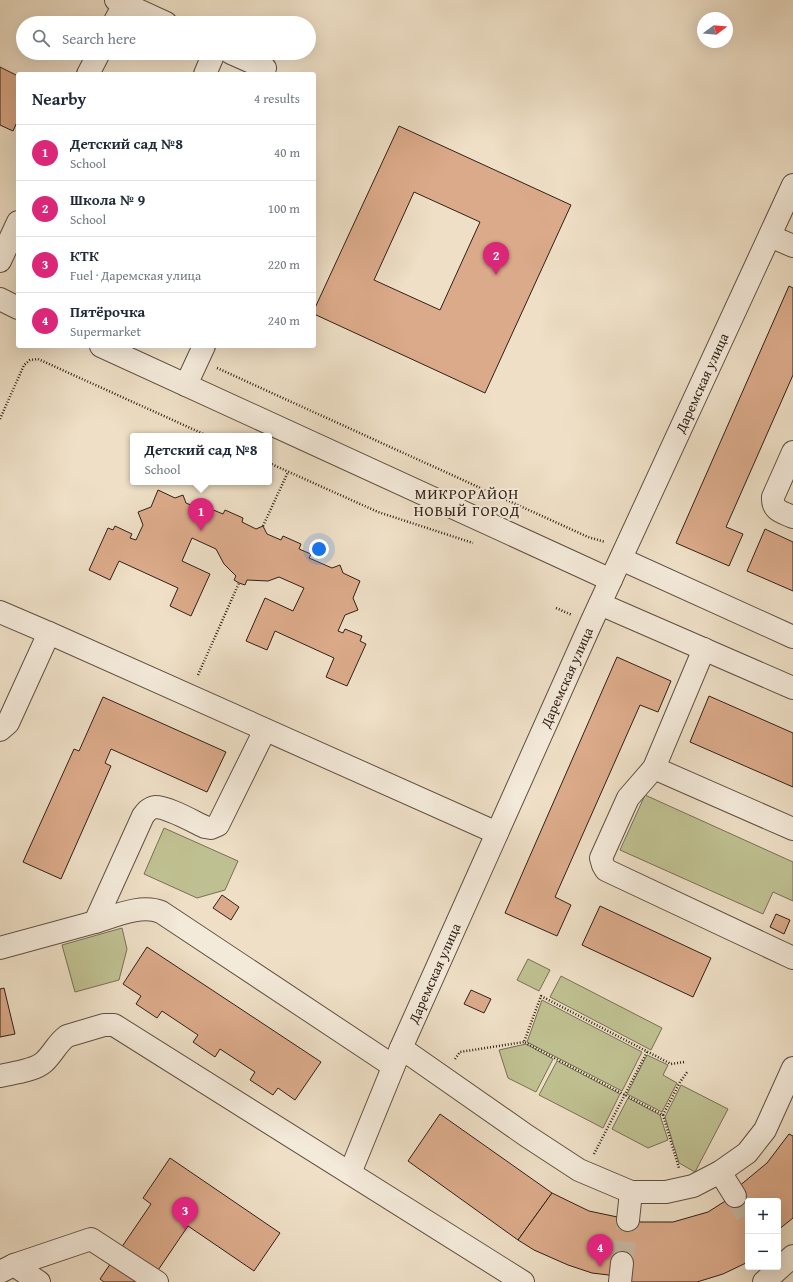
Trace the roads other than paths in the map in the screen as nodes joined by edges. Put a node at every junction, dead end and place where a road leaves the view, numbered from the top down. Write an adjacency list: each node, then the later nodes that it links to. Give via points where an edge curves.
1 (120, 2): 2 (street); 3 (street)
2 (116, 16)
3 (151, 16)
4 (95, 60): 8 (street)
5 (211, 60): 9 (street)
6 (243, 60): 7 (street)
7 (263, 71)
8 (89, 72)
9 (206, 72)
10 (793, 185): 12 (street, Даремская улица)
11 (16, 226): 14 (street)
12 (770, 236): 13 (street); 20 (street, Даремская улица)
13 (793, 246)
14 (0, 261)
15 (105, 348): 17 (street)
16 (200, 352): 17 (street)
17 (186, 385): 21 (street)
18 (793, 452): 19 (street, via 772,504 775,509)
19 (793, 517)
20 (620, 559): 21 (street, Даремская улица); 25 (street)
21 (611, 580): 22 (street, Даремская улица)
22 (600, 604): 26 (street); 32 (street, Даремская улица)
23 (0, 612): 24 (street)
24 (48, 633): 28 (street, via 8,723); 29 (street)
25 (793, 637)
26 (704, 649): 27 (street); 30 (street)
27 (793, 688)
28 (0, 730)
29 (265, 730): 32 (street); 33 (street, via 218,825 205,827 162,808 154,807 148,810)
30 (654, 768): 31 (street); 35 (street, via 628,798 601,858 606,870)
31 (793, 829)
32 (497, 834): 36 (street, Даремская улица)
33 (95, 922): 34 (street); 36 (street, via 141,909 151,908 161,912)
34 (0, 948)
35 (793, 958)
36 (397, 1057): 40 (street, Даремская улица); 41 (street, via 442,1076 527,1136 585,1172)
37 (793, 1068): 39 (street, via 765,1130 747,1153)
38 (0, 1076): 40 (street, via 44,1063 67,1036 104,1025 114,1025)
39 (720, 1172): 41 (street, via 693,1186 666,1192); 42 (street)
40 (350, 1174): 47 (street)
41 (631, 1192): 43 (street)
42 (734, 1196)
43 (628, 1220)
44 (7, 1269): 45 (street); 46 (street, via 91,1239)
45 (39, 1282)
46 (157, 1282)
47 (523, 1282)

